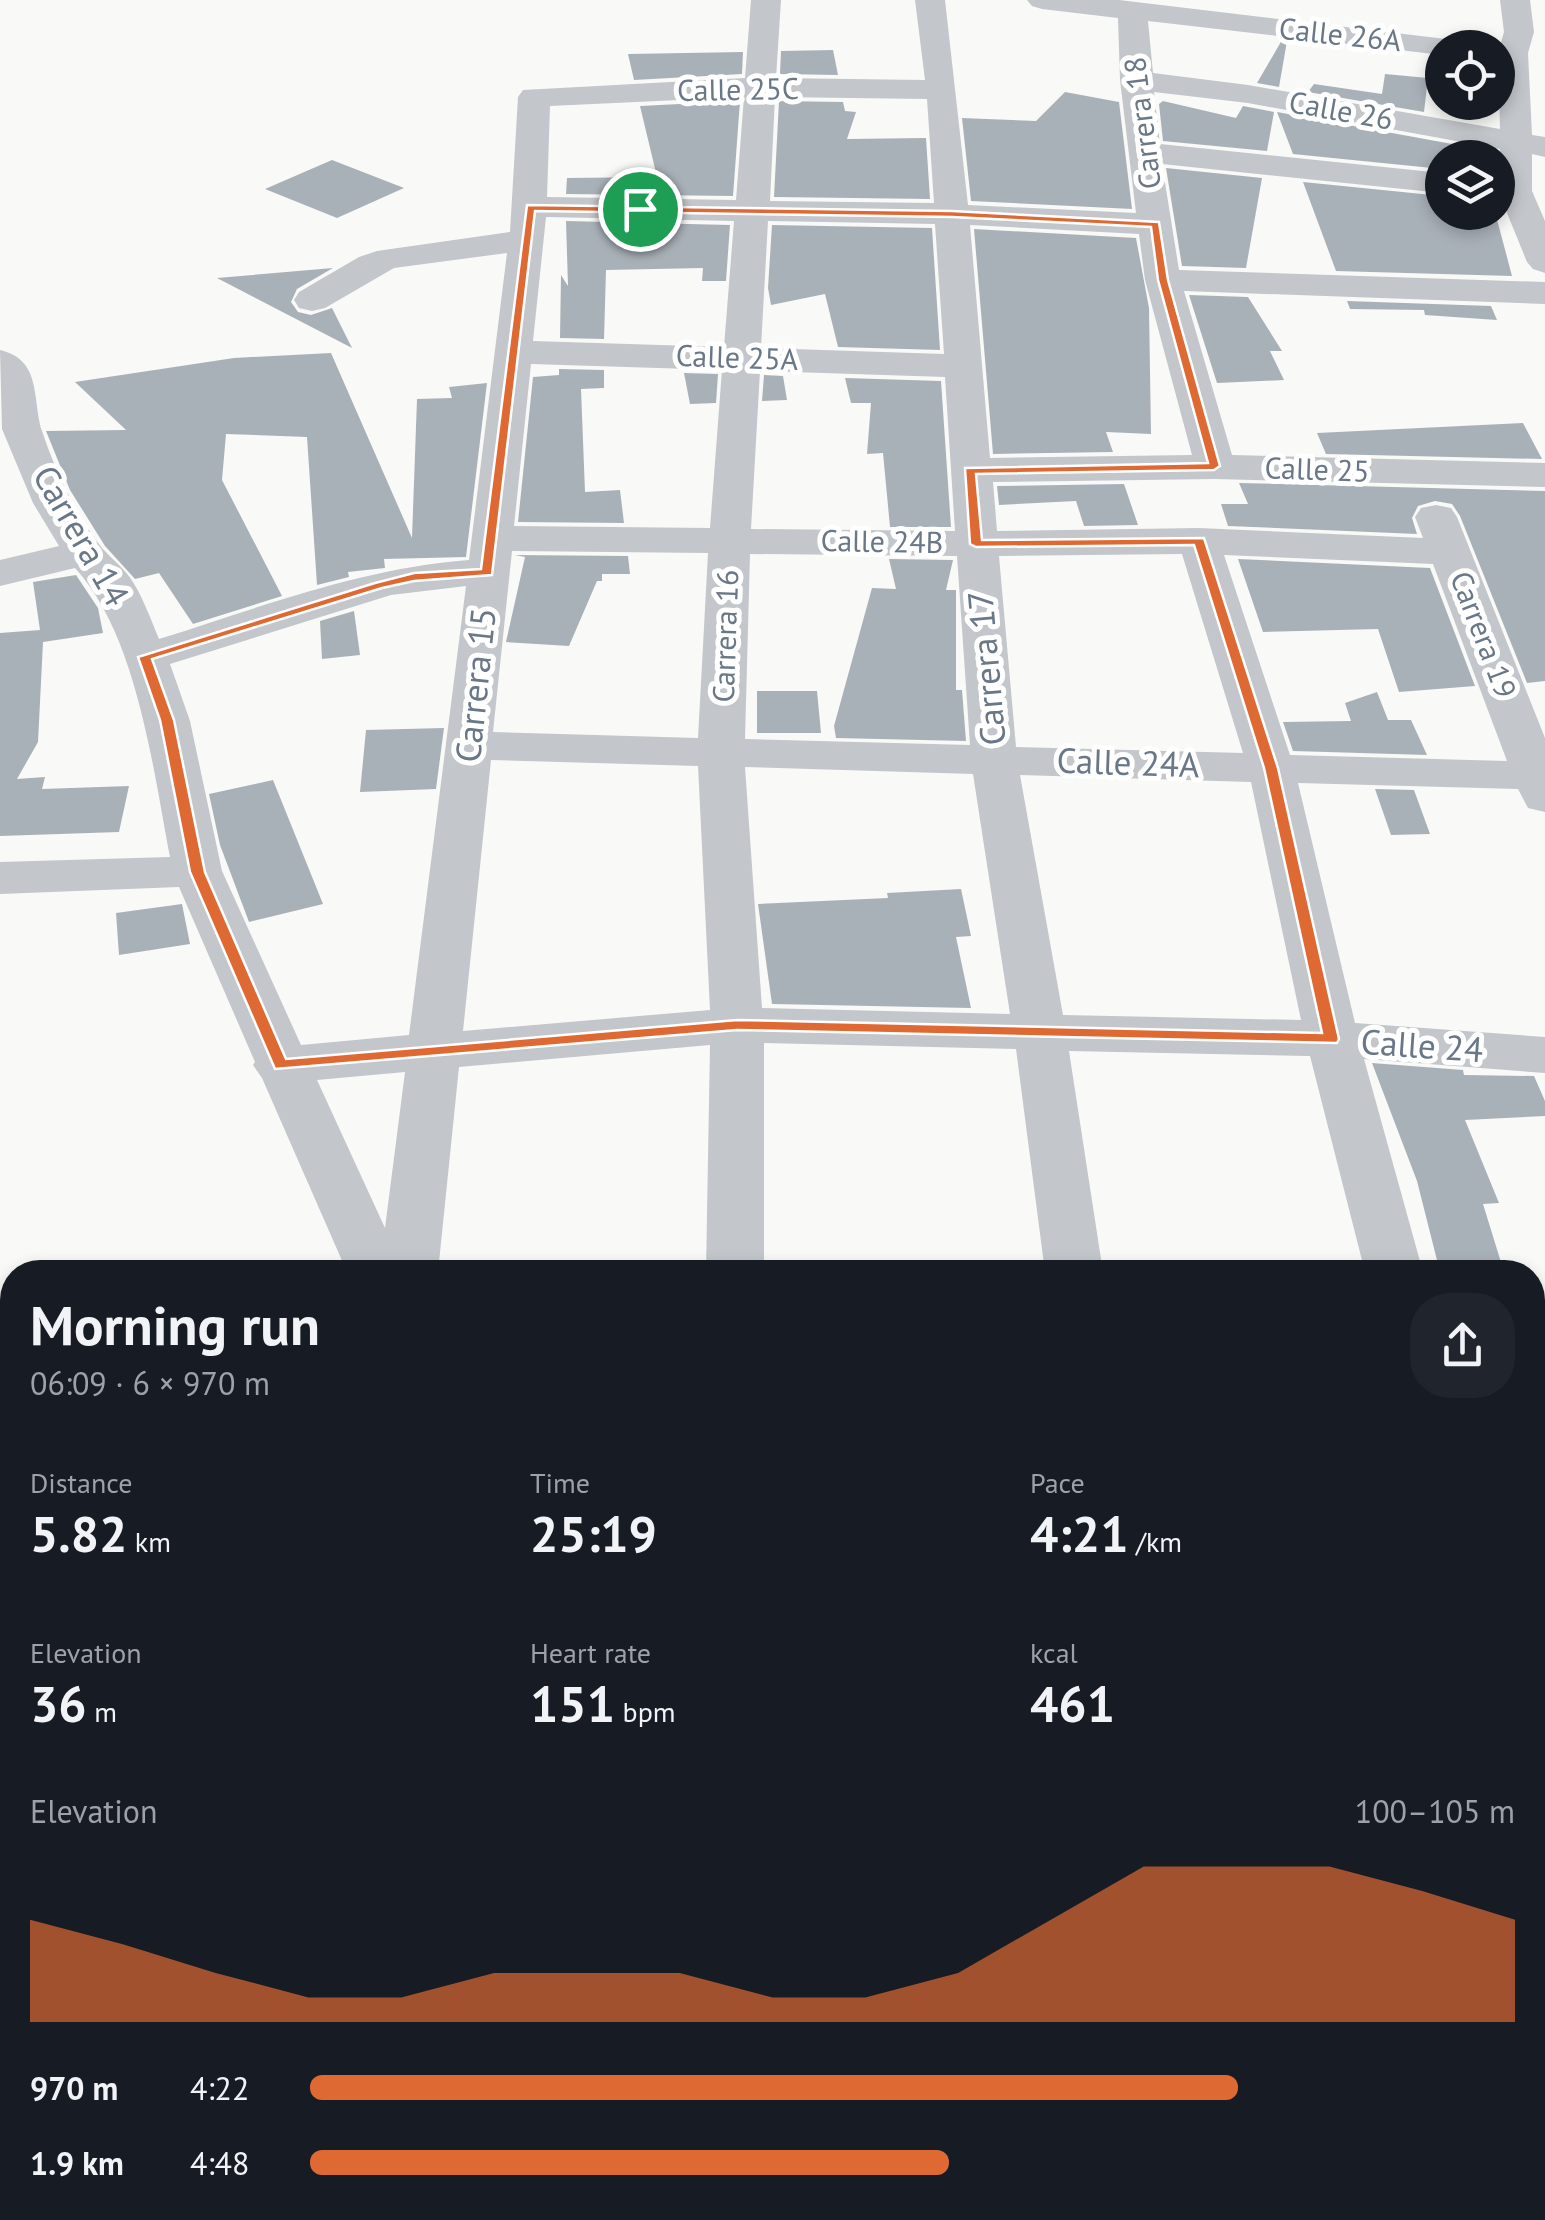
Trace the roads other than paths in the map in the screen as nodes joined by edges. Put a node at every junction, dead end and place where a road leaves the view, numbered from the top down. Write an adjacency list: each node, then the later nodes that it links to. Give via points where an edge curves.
1 (766, 0): 9 (street, Carrera 16)
2 (930, 0): 10 (street, Carrera 17)
3 (1042, 0): 5 (street, Calle 26A)
4 (1514, 0): 7 (street)
5 (1132, 12): 6 (street, Calle 26A); 8 (street, Carrera 18)
6 (1425, 44)
7 (1518, 54): 12 (street)
8 (1136, 80): 13 (street, Calle 26); 14 (street, Carrera 18)
9 (759, 88): 10 (street, Calle 25C); 11 (street, Calle 25C); 18 (street, Carrera 16)
10 (942, 90): 19 (street, Carrera 17)
11 (534, 96): 20 (street, Carrera 15)
12 (1531, 98): 13 (street)
13 (1529, 144): 15 (street)
14 (1144, 152): 16 (street, Calle 26); 21 (street, Carrera 18)
15 (1515, 172)
16 (1425, 182)
17 (1515, 207): 22 (street)
18 (750, 211): 19 (street); 20 (street); 27 (street, Carrera 16)
19 (952, 214): 21 (street); 29 (street, Carrera 17)
20 (528, 224): 25 (street, via 371,264); 26 (street, Carrera 15)
21 (1155, 224): 23 (street, Carrera 18)
22 (1545, 262)
23 (1163, 280): 24 (street); 30 (street, Carrera 18)
24 (1545, 293)
25 (312, 300)
26 (513, 352): 27 (street, Calle 25A); 39 (street, Carrera 15)
27 (741, 358): 29 (street, Calle 25A); 34 (street, Carrera 16)
28 (0, 361): 38 (street, Carrera 14, via 18,386 22,428 53,503)
29 (962, 366): 31 (street, Carrera 17)
30 (1214, 466): 31 (street, Calle 25); 32 (street, Calle 25)
31 (970, 470): 36 (street, Carrera 17)
32 (1416, 473): 33 (street, Calle 25); 37 (street, Carrera 19)
33 (1545, 474)
34 (730, 540): 36 (street, Calle 24B); 39 (street, Calle 24B); 43 (street, Carrera 16)
35 (1199, 541): 36 (street, Calle 24B); 37 (street, Calle 24B); 45 (street)
36 (976, 544): 44 (street, Carrera 17)
37 (1452, 552): 46 (street, Carrera 19)
38 (84, 553): 40 (street); 41 (street, Carrera 14, via 113,584)
39 (490, 555): 41 (street, Calle 24B); 42 (street, Carrera 15)
40 (0, 573)
41 (145, 657): 47 (street, Carrera 14, via 167,720)
42 (470, 745): 43 (street, Calle 24A); 52 (street, Carrera 15)
43 (721, 752): 44 (street, Calle 24A); 49 (street, Carrera 16)
44 (994, 760): 45 (street, Calle 24A); 50 (street, Carrera 17)
45 (1271, 768): 46 (street, Calle 24A); 51 (street)
46 (1542, 783)
47 (197, 872): 48 (street); 54 (street, Carrera 14)
48 (0, 878)
49 (737, 1025): 50 (street, Calle 24); 52 (street, Calle 24); 57 (street, Carrera 16)
50 (1040, 1032): 51 (street, Calle 24); 58 (street, Carrera 17)
51 (1332, 1039): 53 (street, Calle 24); 59 (street)
52 (434, 1049): 54 (street, Calle 24); 56 (street, Carrera 15)
53 (1545, 1055)
54 (280, 1065): 55 (street, Carrera 14)
55 (370, 1260)
56 (411, 1260)
57 (734, 1260)
58 (1072, 1260)
59 (1391, 1260)

